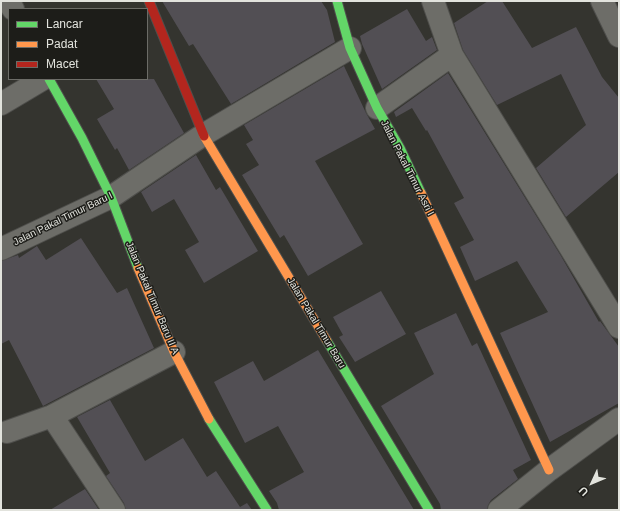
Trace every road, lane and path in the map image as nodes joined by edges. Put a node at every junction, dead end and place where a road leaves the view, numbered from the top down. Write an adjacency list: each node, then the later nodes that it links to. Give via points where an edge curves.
1 (149, 1): 12 (street, Jalan Pakal Timur Baru)
2 (337, 1): 6 (street)
3 (433, 1): 7 (street)
4 (602, 1): 5 (street)
5 (619, 36)
6 (350, 48): 11 (street); 12 (street)
7 (452, 55): 11 (street, Jalan Pakal Timur Asri I); 15 (street)
8 (41, 80): 10 (street)
9 (51, 80): 13 (street, Jalan Pakal Timur Baru II A)
10 (1, 104)
11 (377, 108): 20 (street, Jalan Pakal Timur Asri I, via 403,156)
12 (204, 135): 13 (street, Jalan Pakal Timur Baru I); 23 (street, Jalan Pakal Timur Baru)
13 (111, 197): 14 (street, Jalan Pakal Timur Baru I); 16 (street, Jalan Pakal Timur Baru II A)
14 (1, 249)
15 (619, 327)
16 (174, 352): 17 (street); 22 (street, Jalan Pakal Timur Baru II A, via 214,429)
17 (52, 416): 19 (street); 21 (street)
18 (619, 419): 20 (street)
19 (7, 432)
20 (550, 470): 24 (street)
21 (114, 510)
22 (267, 510)
23 (429, 510)
24 (500, 510)

